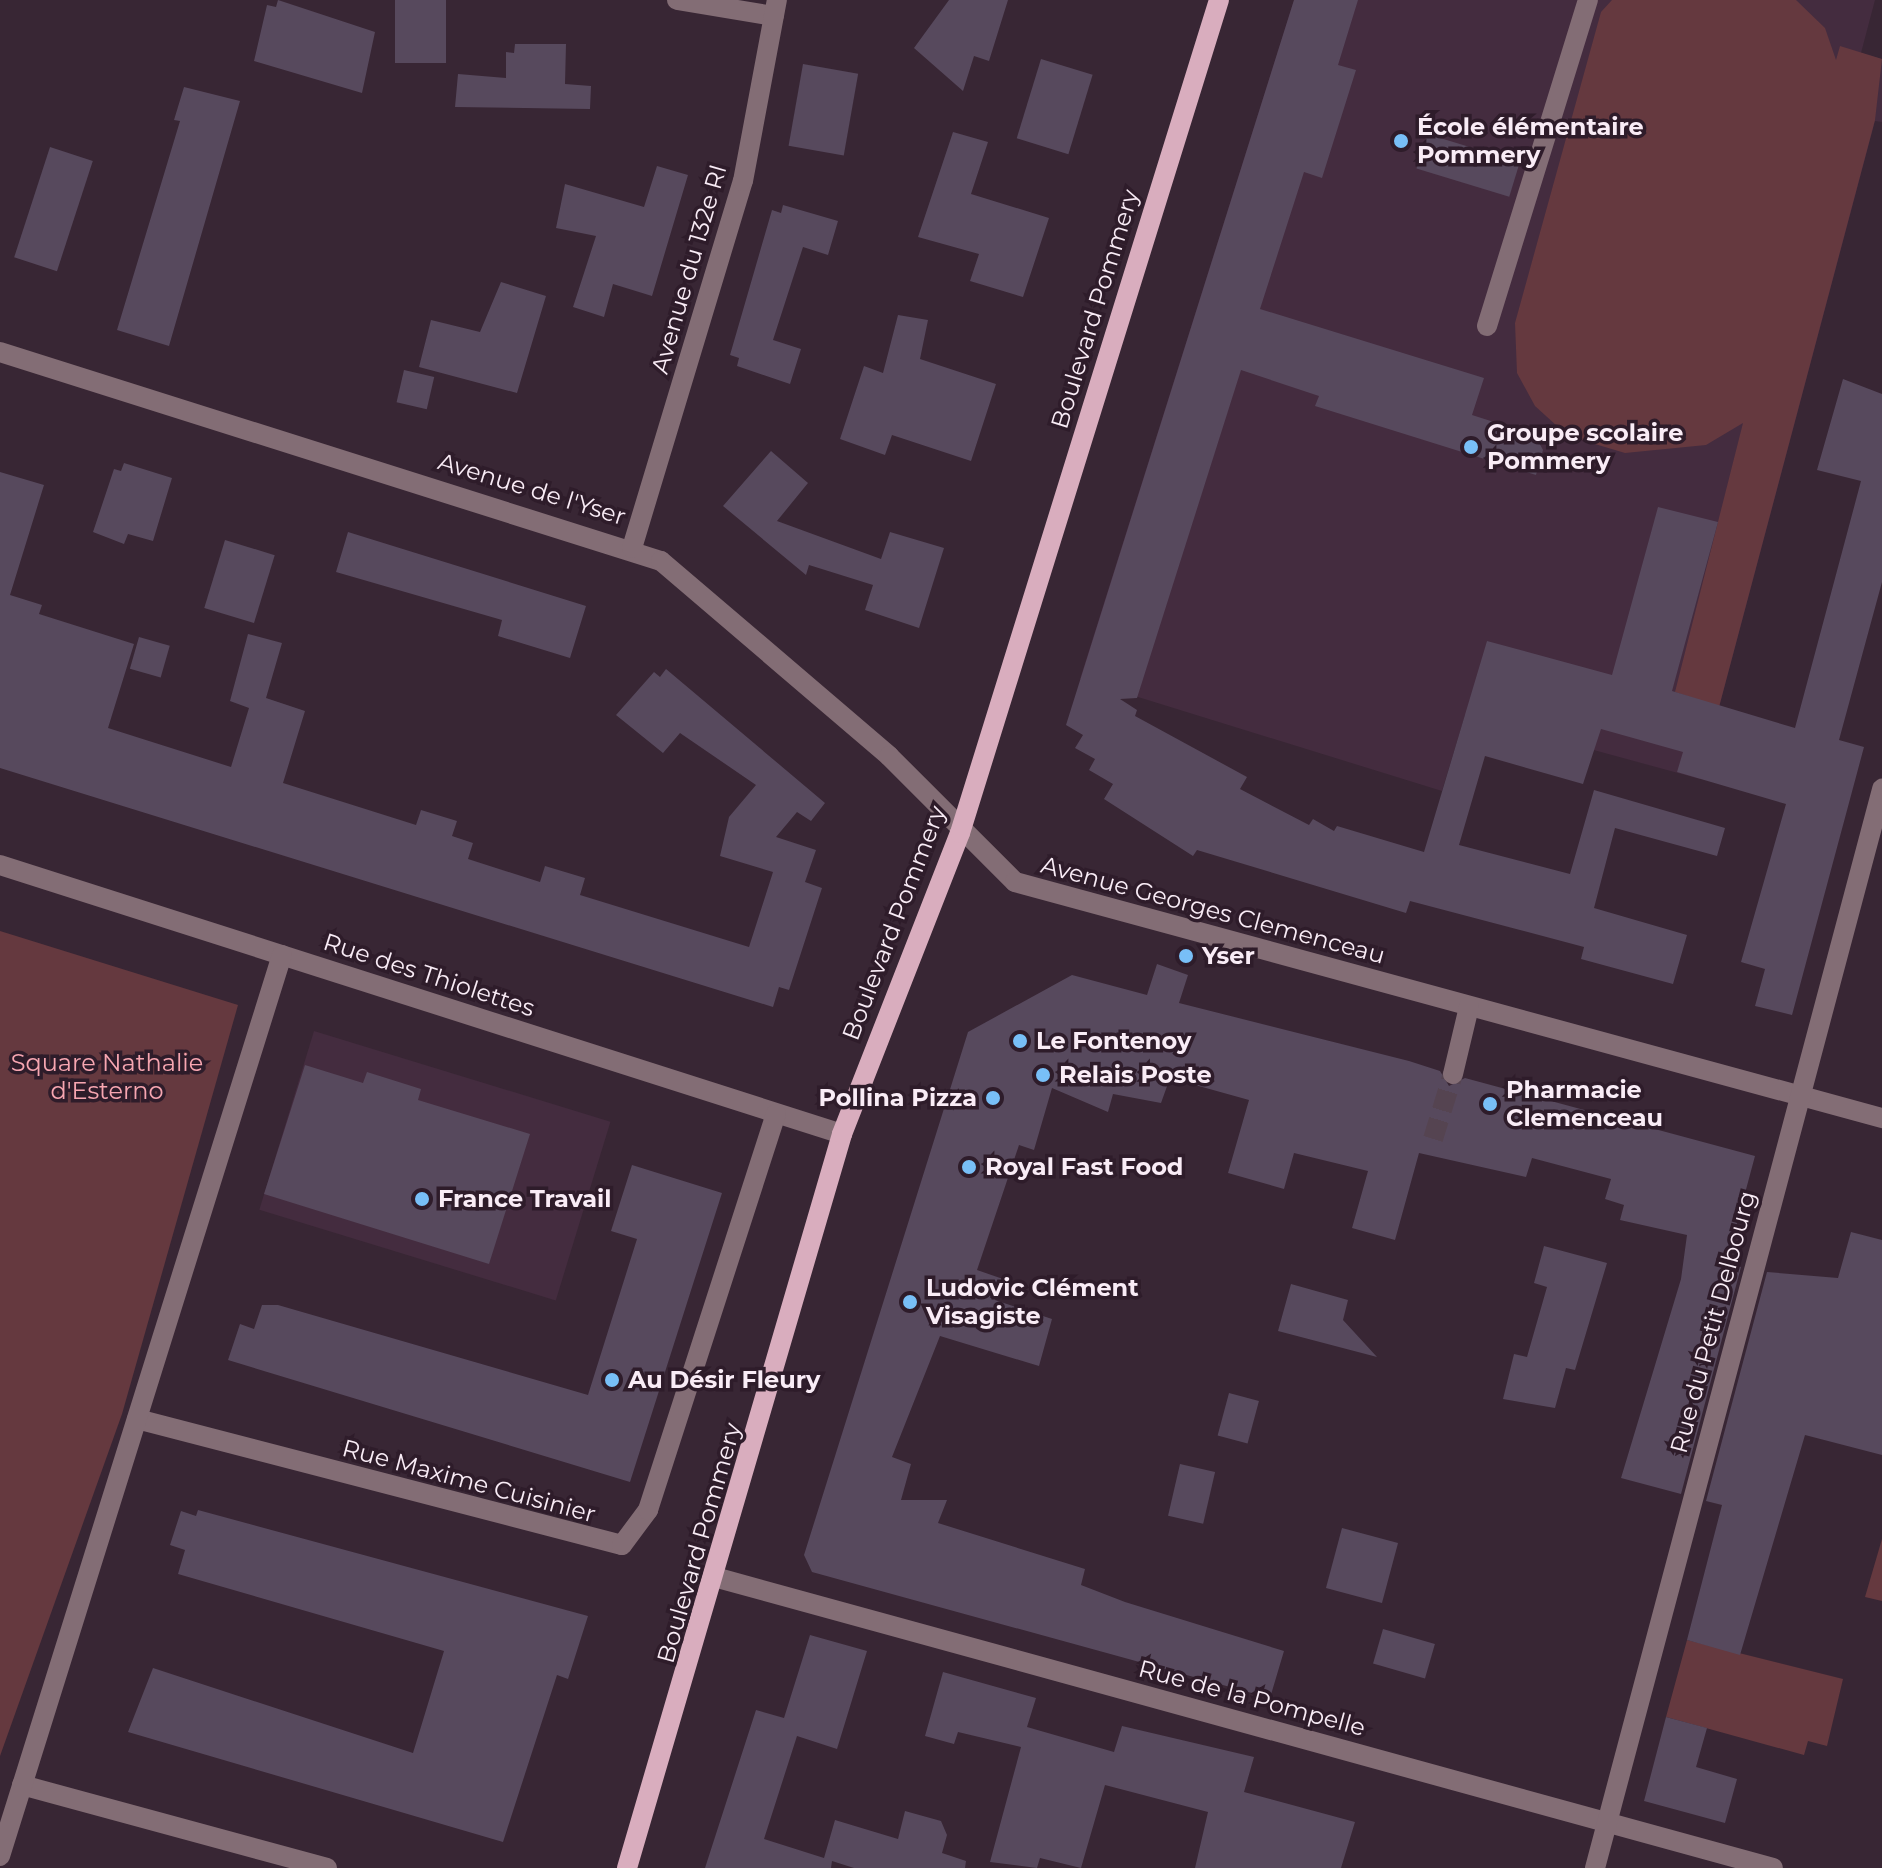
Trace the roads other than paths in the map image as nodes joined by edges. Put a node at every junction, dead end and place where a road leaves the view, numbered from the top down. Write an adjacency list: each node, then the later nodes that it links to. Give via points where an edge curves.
1 (677, 0): 4 (street)
2 (1219, 0): 9 (main road, Boulevard Pommery)
3 (1588, 0): 5 (street)
4 (775, 8): 7 (street, Avenue du 132e RI, via 743,181)
5 (1487, 326)
6 (0, 352): 7 (street, Avenue de l'Yser)
7 (632, 548): 9 (street, Avenue de l'Yser, via 723,609 898,764)
8 (1882, 789): 14 (street, Rue du Petit Delbourg)
9 (960, 833): 12 (street, Avenue Georges Clemenceau, via 1015,882 1042,892); 17 (main road, Boulevard Pommery)
10 (0, 865): 11 (street, Rue des Thiolettes)
11 (282, 955): 15 (street, Rue des Thiolettes); 18 (street)
12 (1469, 1007): 13 (street); 14 (street, Avenue Georges Clemenceau)
13 (1453, 1074)
14 (1800, 1096): 16 (street, Avenue Georges Clemenceau); 21 (street, Rue du Petit Delbourg)
15 (776, 1114): 17 (street, Rue des Thiolettes); 18 (street, Rue Maxime Cuisinier, via 648,1510 622,1545)
16 (1882, 1118)
17 (842, 1134): 19 (main road, Boulevard Pommery)
18 (137, 1419): 20 (street)
19 (718, 1578): 21 (street, Rue de la Pompelle); 24 (main road, Boulevard Pommery)
20 (22, 1785): 22 (street); 23 (street)
21 (1607, 1822): 25 (street, Rue du Petit Delbourg); 26 (street, Rue de la Pompelle)
22 (0, 1856)
23 (327, 1868)
24 (627, 1868)
25 (1595, 1868)
26 (1773, 1868)

